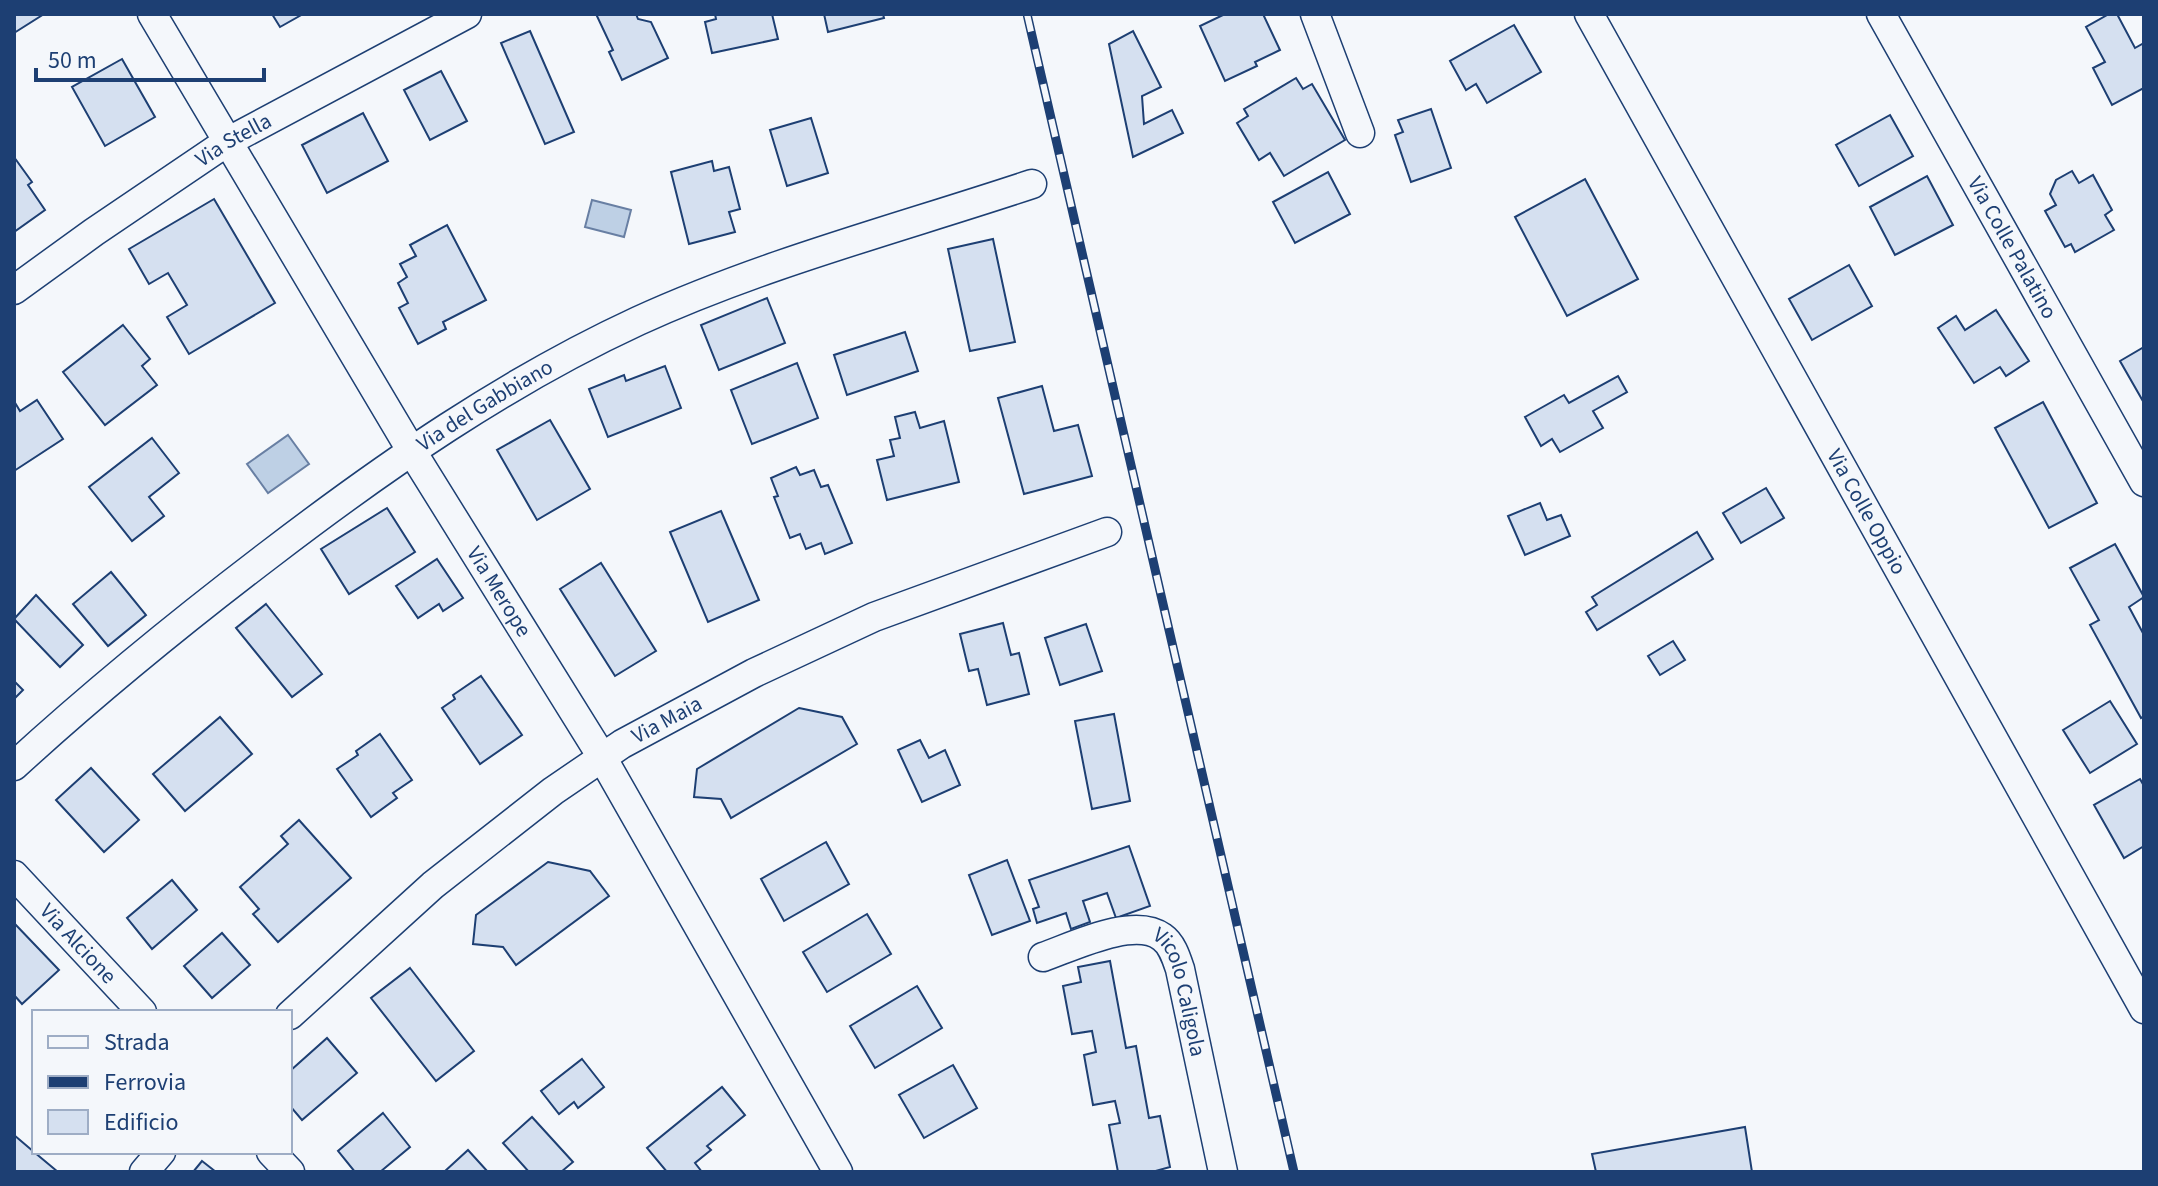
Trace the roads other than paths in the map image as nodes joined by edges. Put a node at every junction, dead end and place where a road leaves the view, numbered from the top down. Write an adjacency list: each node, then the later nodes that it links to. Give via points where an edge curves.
1 (152, 14): 7 (street, Via Merope)
2 (467, 14): 7 (street, Via Stella)
3 (1315, 14): 6 (street)
4 (1589, 14): 17 (street, Via Colle Oppio)
5 (1881, 14): 11 (street, Via Colle Palatino)
6 (1360, 133)
7 (227, 142): 9 (street, Via Stella); 10 (street, Via Merope)
8 (1032, 184): 10 (street, Via del Gabbiano, via 833,246 678,304 578,350)
9 (14, 290)
10 (411, 450): 13 (street, Via Merope); 14 (street, Via del Gabbiano, via 171,631)
11 (2144, 482)
12 (1107, 532): 13 (street, Via Maia, via 832,635 674,714)
13 (602, 757): 19 (street, Via Maia, via 433,885); 24 (street, Via Merope)
14 (14, 766)
15 (14, 875): 18 (street, Via Alcione)
16 (1043, 957): 25 (street, Vicolo Caligola, via 1138,928 1170,945 1180,969)
17 (2144, 1009)
18 (140, 1010)
19 (292, 1013)
20 (159, 1154): 22 (street)
21 (273, 1154): 23 (street)
22 (144, 1172)
23 (290, 1172)
24 (838, 1172)
25 (1223, 1172)

